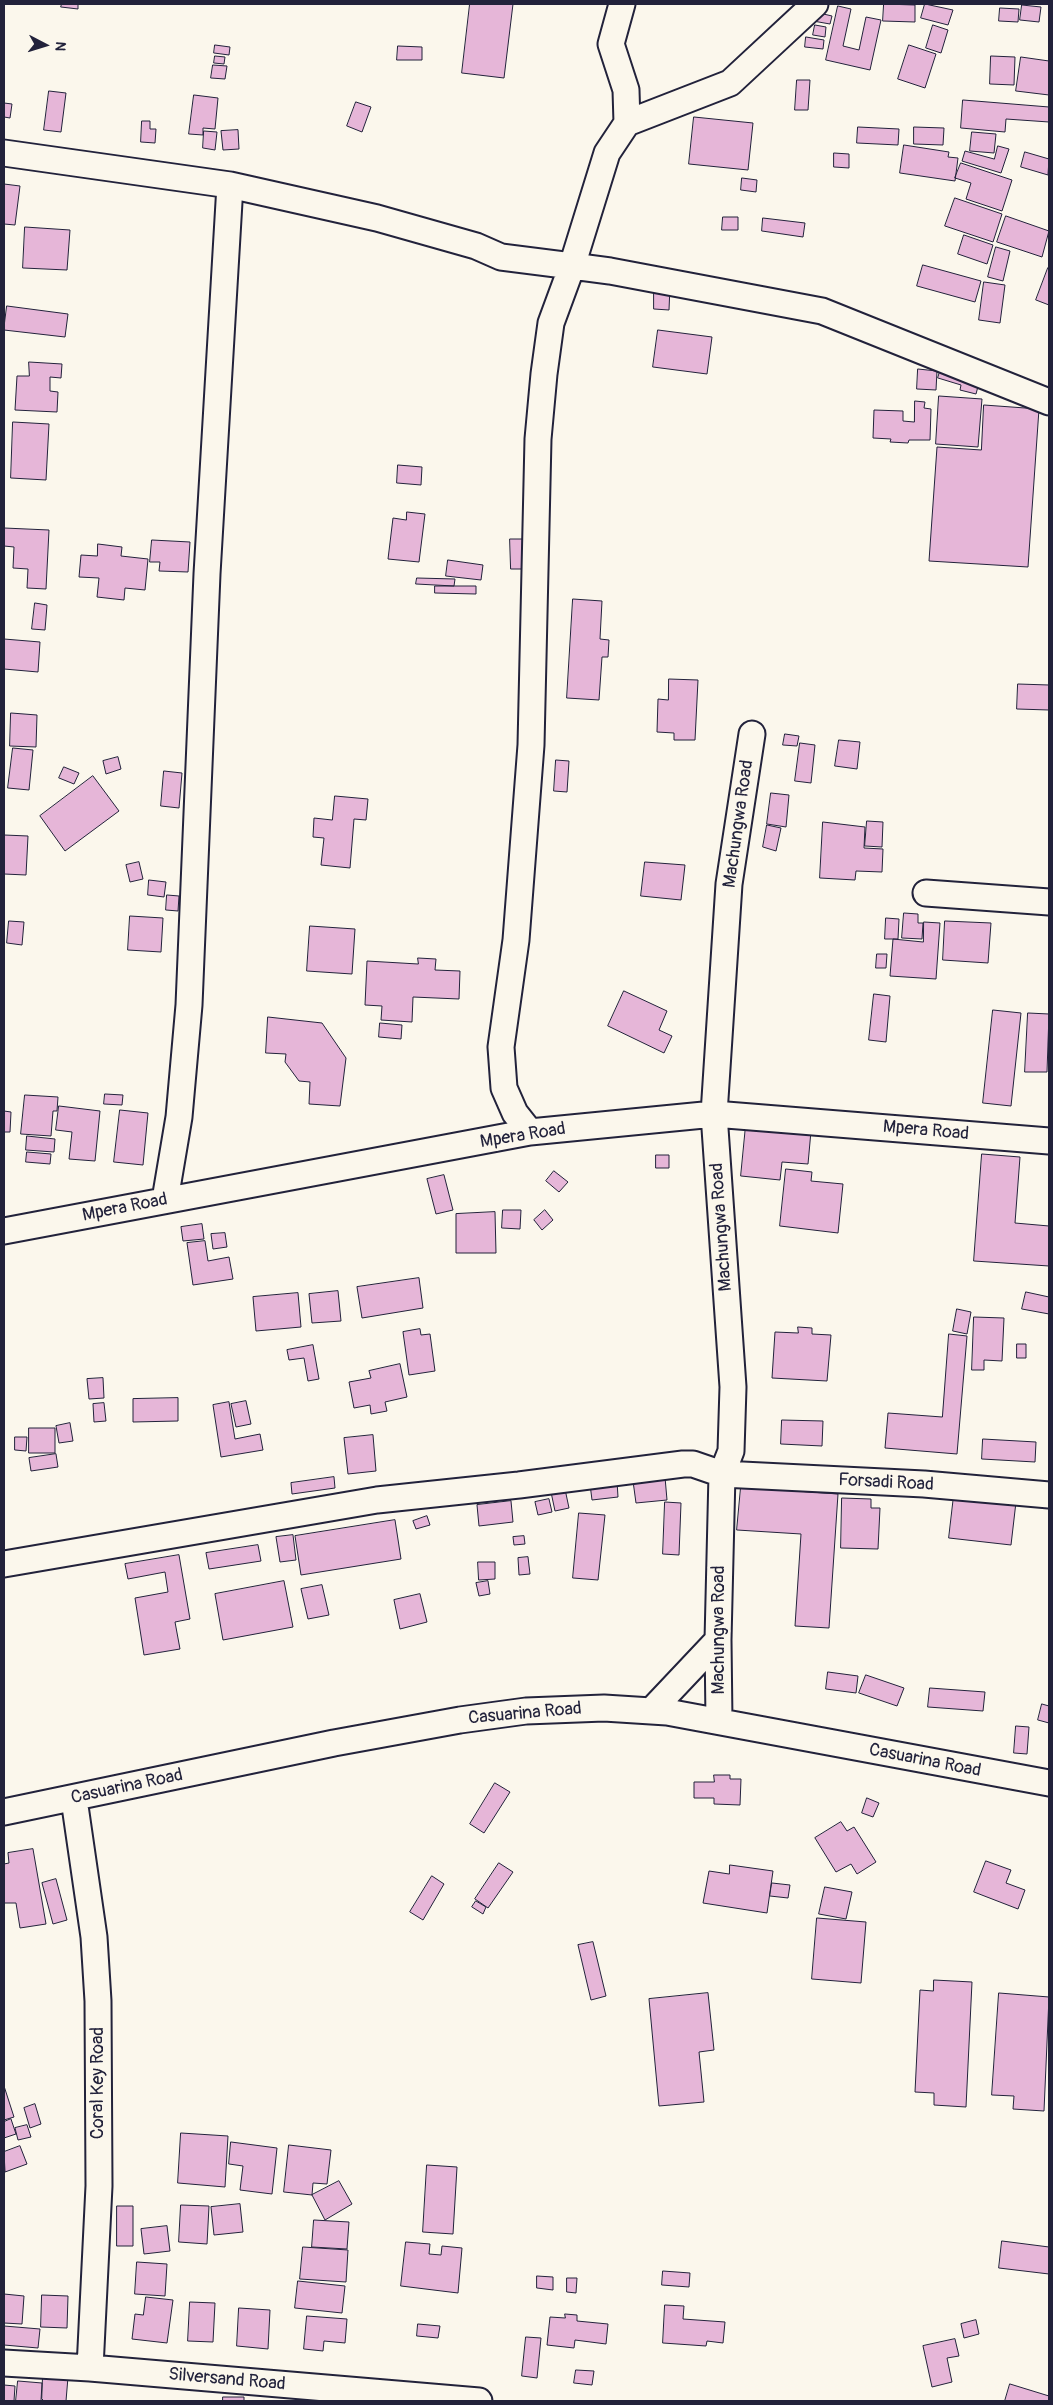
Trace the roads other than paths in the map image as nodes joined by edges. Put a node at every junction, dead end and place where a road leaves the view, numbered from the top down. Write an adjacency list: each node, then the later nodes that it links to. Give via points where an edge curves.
1 (622, 4): 3 (street, via 611,44 626,90)
2 (815, 4): 3 (street, via 730,82)
3 (627, 124): 6 (street, via 607,153)
4 (4, 153): 5 (street)
5 (230, 185): 6 (street, via 378,218 501,256); 14 (street, via 209,536 189,1005 179,1117)
6 (572, 266): 7 (street, via 822,311); 12 (street, via 551,323 538,440 531,745 516,940 501,1047 504,1088 515,1113)
7 (1049, 402)
8 (752, 734): 11 (street, Machungwa Road, via 729,884)
9 (926, 893): 10 (street)
10 (1049, 902)
11 (714, 1114): 12 (street, Mpera Road); 13 (street, Mpera Road); 16 (street, Machungwa Road, via 733,1387 731,1452)
12 (530, 1132): 14 (street, Mpera Road)
13 (1049, 1141)
14 (165, 1200): 15 (street, Mpera Road)
15 (4, 1231)
16 (722, 1474): 17 (street, Forsadi Road, via 924,1484); 18 (street, Forsadi Road, via 683,1464 378,1500); 19 (street, Machungwa Road)
17 (1049, 1495)
18 (4, 1564)
19 (718, 1640): 20 (street); 21 (street, Machungwa Road)
20 (651, 1711): 21 (street, Casuarina Road); 23 (street, Casuarina Road, via 604,1708 526,1711 460,1720 334,1743)
21 (719, 1721): 22 (street, Casuarina Road)
22 (1049, 1783)
23 (74, 1799): 24 (street, Casuarina Road); 26 (street, Coral Key Road, via 94,1937 98,2001 98,2186)
24 (4, 1812)
25 (4, 2363): 26 (street, Silversand Road)
26 (90, 2368): 27 (street, Silversand Road)
27 (479, 2401)

